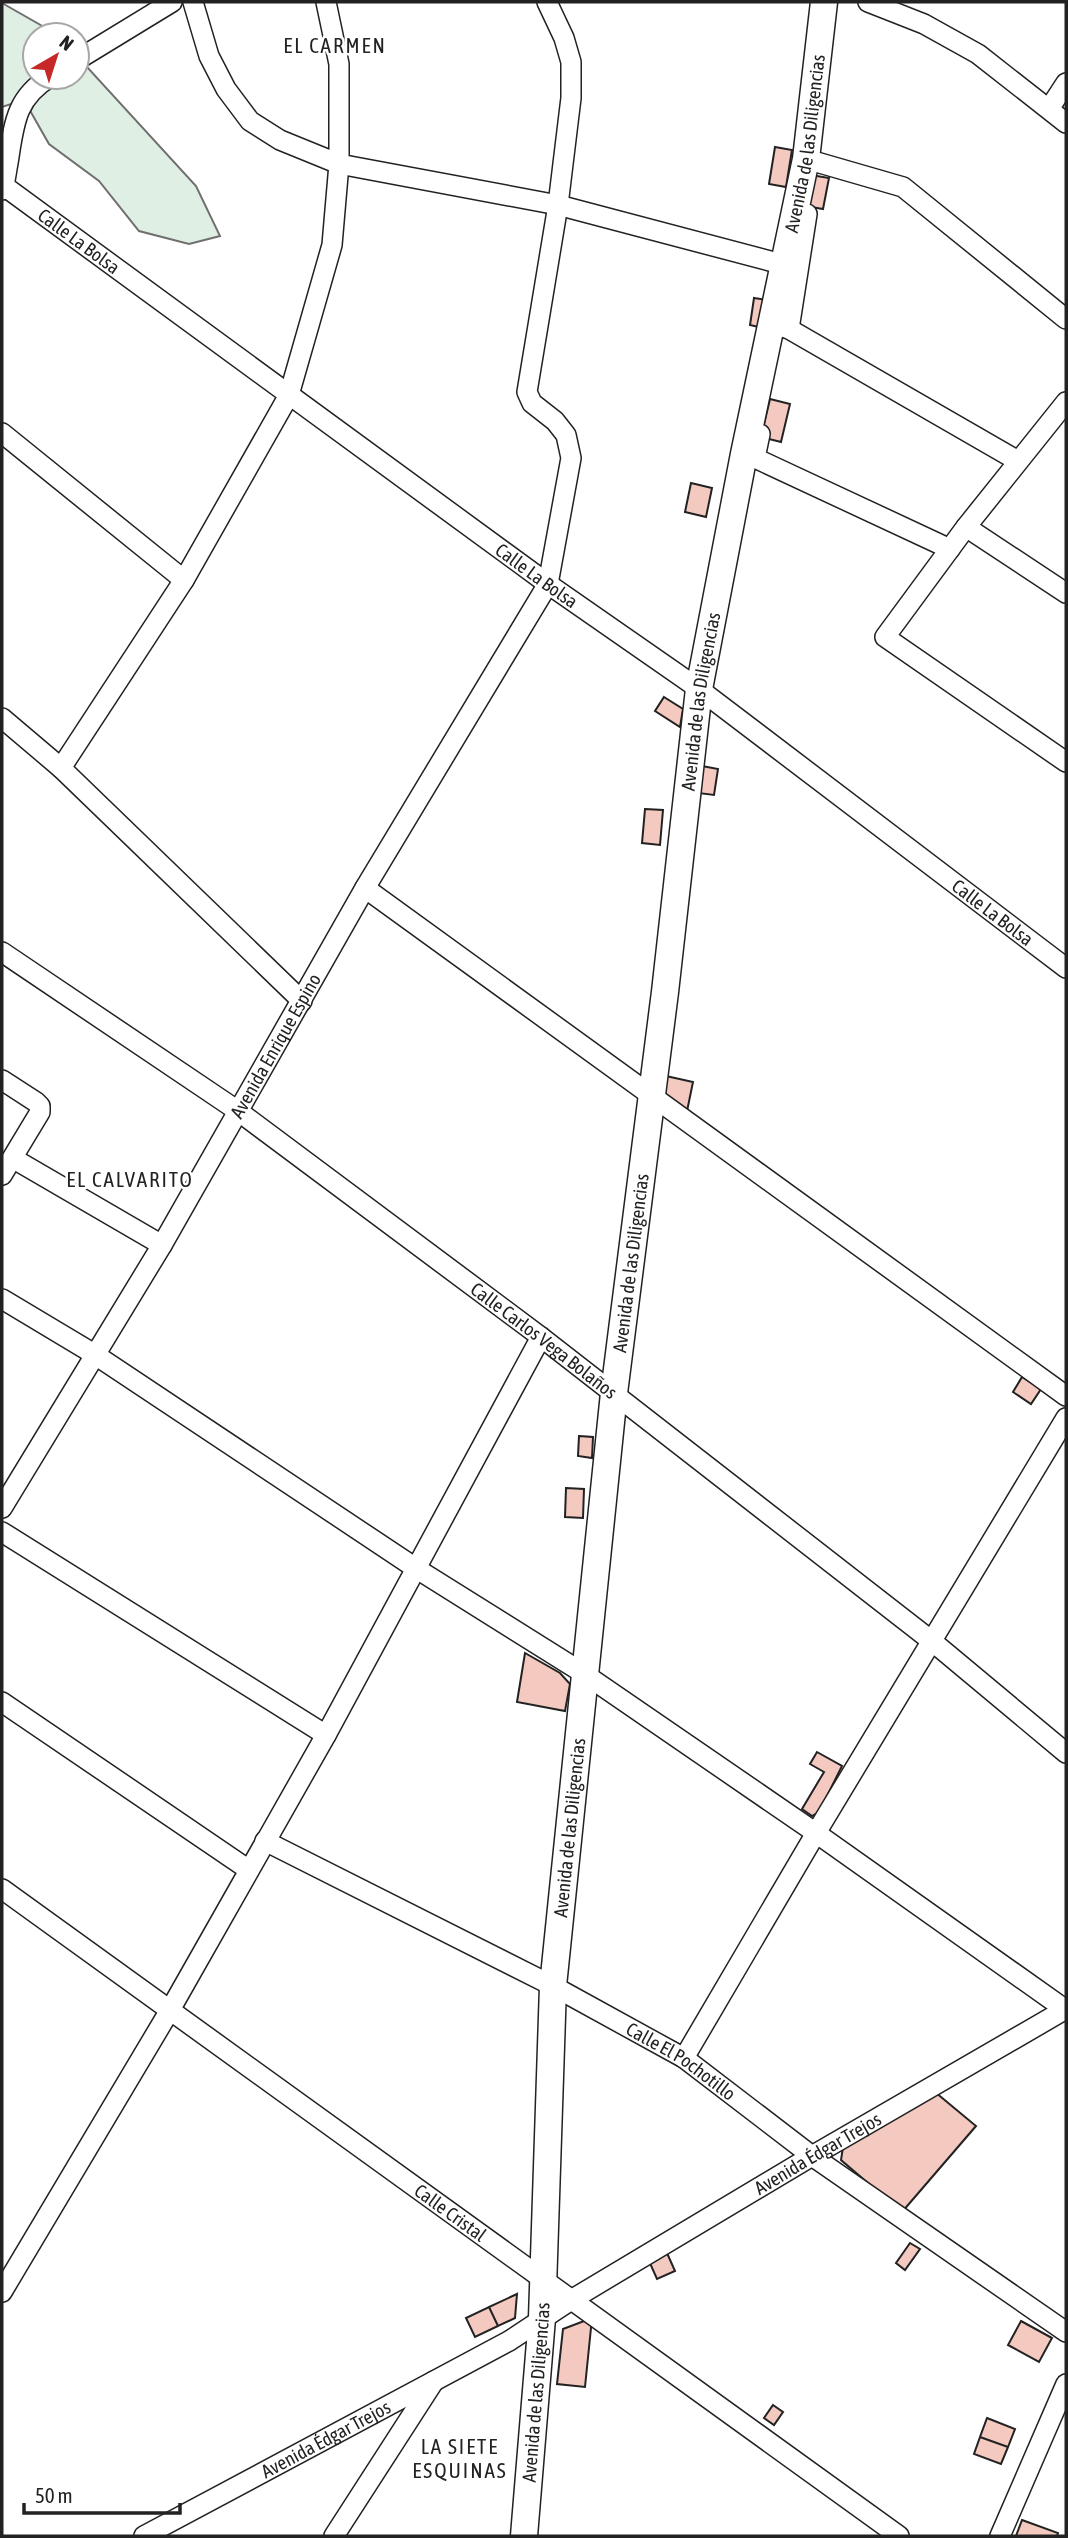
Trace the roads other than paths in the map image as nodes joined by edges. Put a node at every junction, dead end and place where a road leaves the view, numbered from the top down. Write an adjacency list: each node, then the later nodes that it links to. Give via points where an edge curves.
1 (172, 2): 7 (street)
2 (192, 2): 13 (street, via 209,56 250,121 280,140)
3 (326, 2): 13 (street, via 339,64)
4 (547, 2): 15 (street, via 571,62)
5 (824, 2): 12 (street, Avenida de las Diligencias)
6 (868, 2): 10 (street, via 924,24 978,54)
7 (91, 51)
8 (1066, 83): 10 (street)
9 (31, 91): 14 (street, via 14,125)
10 (1049, 109): 11 (street)
11 (1066, 123)
12 (806, 159): 17 (street, Avenida de las Diligencias); 18 (street, via 903,187)
13 (339, 164): 15 (street); 21 (street, via 332,245)
14 (3, 188): 21 (street, Calle La Bolsa)
15 (558, 205): 17 (street); 28 (street, via 527,392 532,403 566,435 571,458)
16 (807, 214): 19 (street)
17 (785, 265): 19 (street, Avenida de las Diligencias)
18 (1066, 319)
19 (781, 326): 24 (street); 30 (street, Avenida de las Diligencias, via 744,454)
20 (777, 360): 26 (street, via 755,458)
21 (289, 395): 27 (street); 28 (street, Calle La Bolsa)
22 (1066, 402): 24 (street)
23 (2, 433): 27 (street)
24 (1018, 461): 25 (street)
25 (966, 527): 26 (street); 29 (street)
26 (950, 549): 32 (street, via 885,637)
27 (184, 580): 33 (street)
28 (548, 583): 30 (street, Calle La Bolsa); 34 (street, Avenida Enrique Espino)
29 (1066, 593)
30 (699, 689): 36 (street, Calle La Bolsa); 39 (street, Avenida de las Diligencias)
31 (2, 718): 33 (street)
32 (1066, 762)
33 (61, 768): 37 (street)
34 (365, 888): 37 (street, Avenida Enrique Espino); 39 (street)
35 (2, 951): 40 (street, Calle Carlos Vega Bolaños)
36 (1066, 968)
37 (302, 1001): 40 (street, Avenida Enrique Espino)
38 (2, 1080): 41 (street, via 40,1106)
39 (650, 1096): 47 (street, Avenida de las Diligencias); 48 (street)
40 (237, 1111): 43 (street, Avenida Enrique Espino); 45 (street, Calle Carlos Vega Bolaños)
41 (14, 1158): 42 (street); 43 (street)
42 (2, 1175)
43 (162, 1245): 46 (street, Avenida Enrique Espino)
44 (2, 1298): 46 (street)
45 (541, 1337): 47 (street, Calle Carlos Vega Bolaños); 52 (street)
46 (94, 1354): 50 (street, Avenida Enrique Espino); 52 (street)
47 (614, 1393): 53 (street, Calle Carlos Vega Bolaños); 54 (street, Avenida de las Diligencias)
48 (1066, 1396)
49 (1066, 1418): 53 (street)
50 (2, 1508)
51 (2, 1532): 56 (street)
52 (417, 1569): 54 (street); 56 (street)
53 (933, 1642): 57 (street, Calle Carlos Vega Bolaños); 58 (street)
54 (583, 1673): 58 (street); 62 (street, Avenida de las Diligencias)
55 (2, 1702): 60 (street)
56 (326, 1735): 59 (street)
57 (1066, 1753)
58 (816, 1833): 63 (street); 65 (street)
59 (265, 1841): 60 (street); 62 (street, Calle El Pochotillo)
60 (248, 1870): 64 (street)
61 (2, 1889): 64 (street, Calle Cristal)
62 (553, 1986): 65 (street, Calle El Pochotillo); 67 (street, Avenida de las Diligencias)
63 (1066, 2009): 66 (street, Avenida Édgar Trejos)
64 (170, 2010): 67 (street, Calle Cristal); 68 (street)
65 (684, 2058): 66 (street, Calle El Pochotillo)
66 (812, 2156): 69 (street, Avenida Édgar Trejos); 71 (street, Calle El Pochotillo)
67 (542, 2280): 69 (street, Calle Cristal); 70 (street, Avenida de las Diligencias)
68 (2, 2292)
69 (570, 2300): 70 (street, Avenida Édgar Trejos); 77 (street, Calle Cristal)
70 (542, 2318): 72 (street, Avenida Édgar Trejos); 76 (street, Avenida de las Diligencias)
71 (1066, 2332)
72 (435, 2380): 74 (street, Avenida Édgar Trejos); 75 (street)
73 (1066, 2384): 78 (street)
74 (144, 2536)
75 (334, 2536)
76 (524, 2536)
77 (900, 2536)
78 (1000, 2536)

